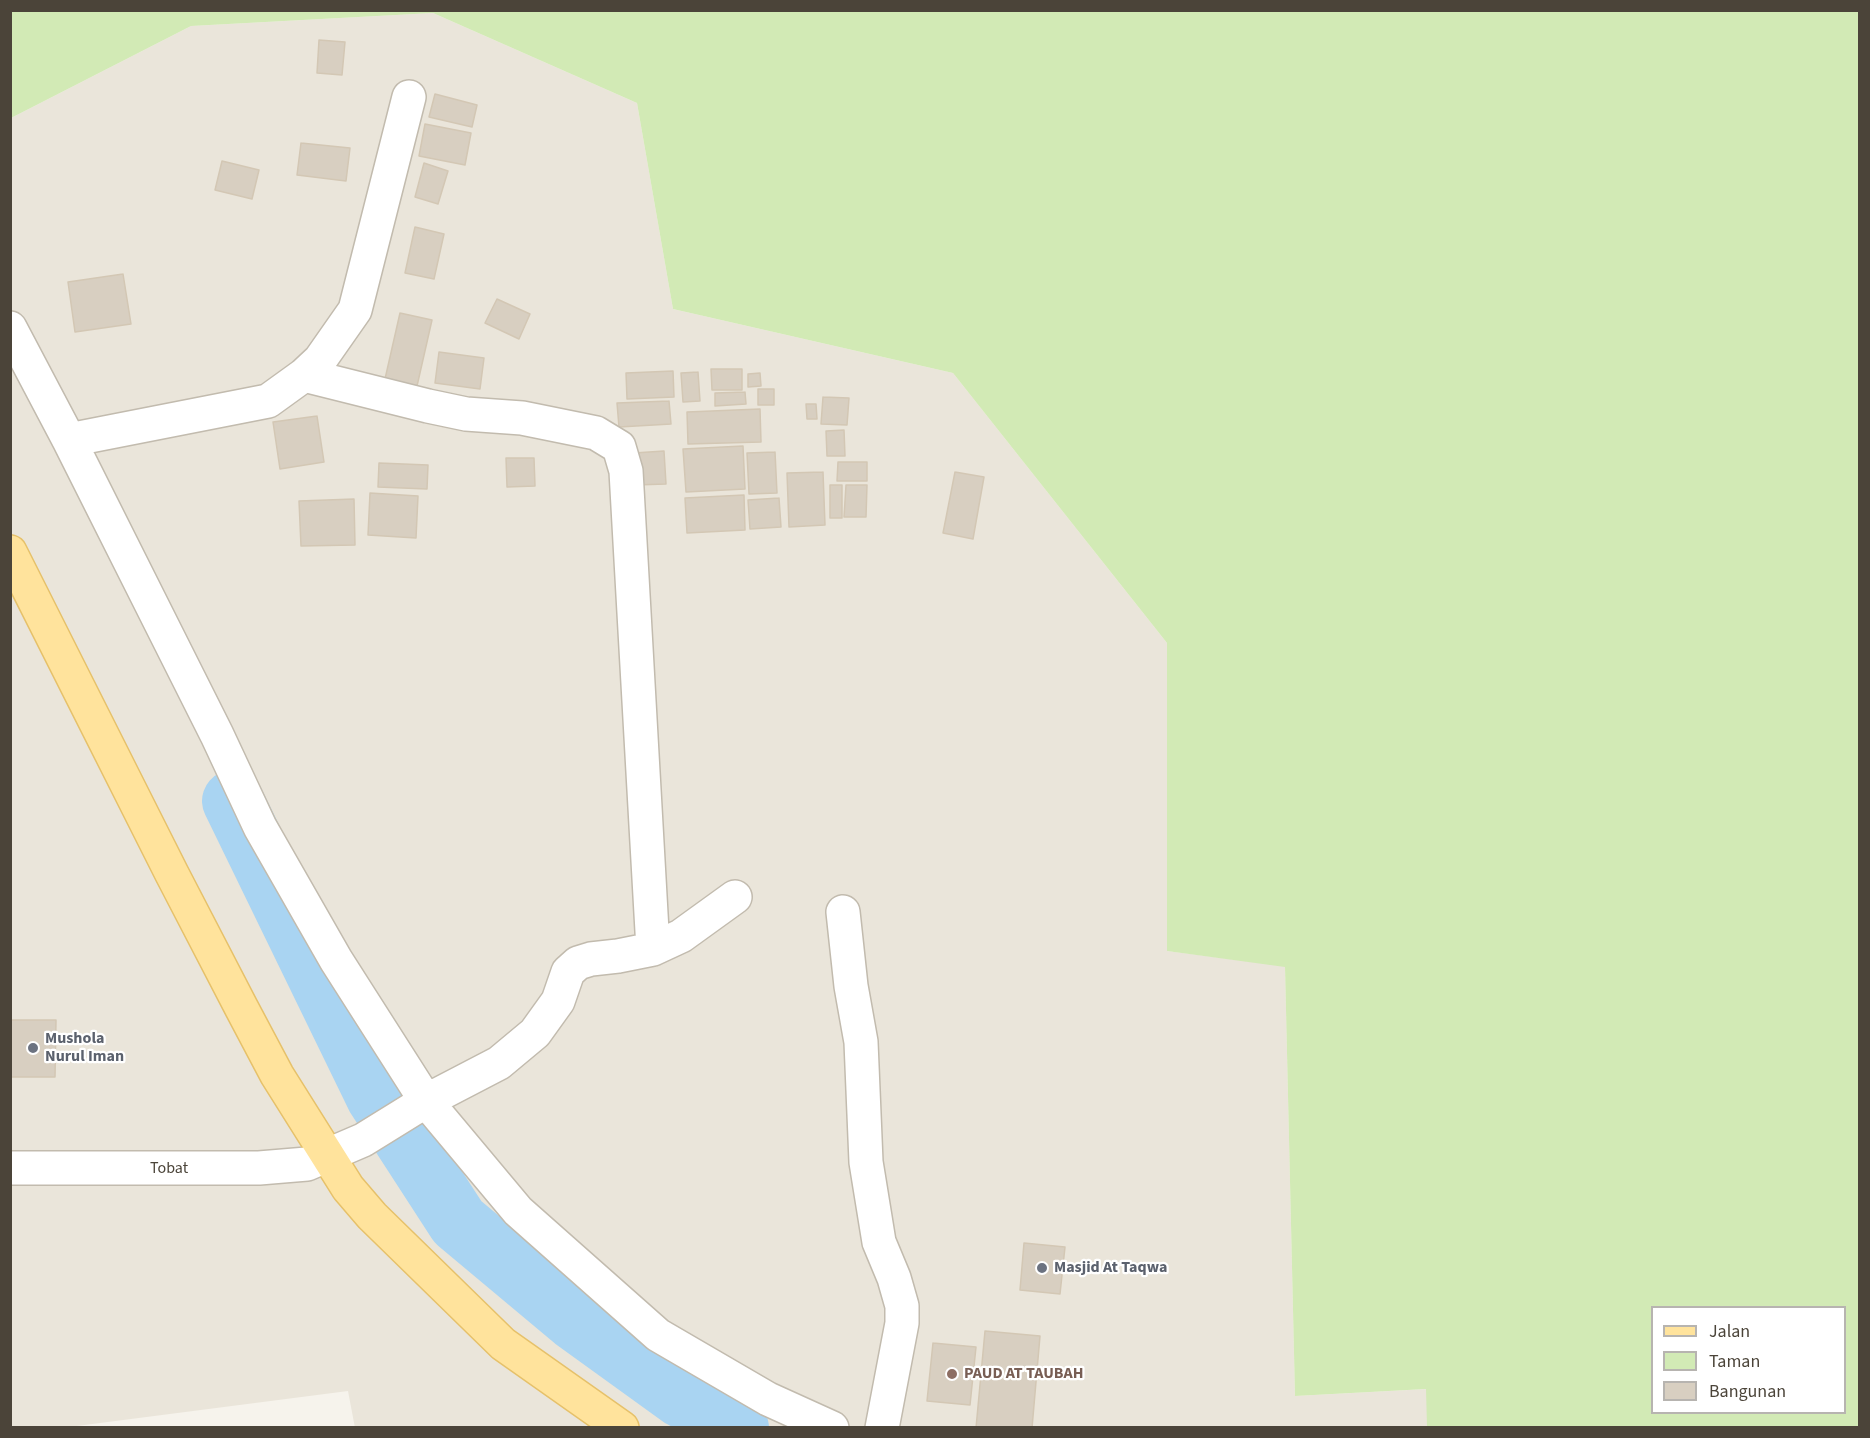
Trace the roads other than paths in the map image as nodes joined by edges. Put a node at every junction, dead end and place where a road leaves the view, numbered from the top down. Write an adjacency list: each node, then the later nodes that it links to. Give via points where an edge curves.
1 (410, 97): 3 (street, via 355,309 320,360)
2 (10, 328): 4 (street)
3 (304, 375): 4 (street, via 268,400); 8 (street, via 466,414 522,418 596,433 619,447 626,471)
4 (69, 440): 9 (street, via 260,827)
5 (10, 552): 10 (main road, via 241,1007)
6 (735, 897): 8 (street, Tobat, via 681,936)
7 (843, 912): 14 (street, via 861,1042 866,1162 879,1242 902,1306)
8 (653, 949): 9 (street, Tobat, via 578,963 568,972 558,1001 535,1033 499,1063)
9 (414, 1108): 10 (street, Tobat, via 363,1140); 13 (street, via 518,1211 658,1335 768,1399)
10 (326, 1156): 11 (street, Tobat, via 307,1164 260,1168); 12 (main road, via 372,1216 503,1344)
11 (10, 1168)
12 (622, 1428)
13 (832, 1428)
14 (882, 1428)

